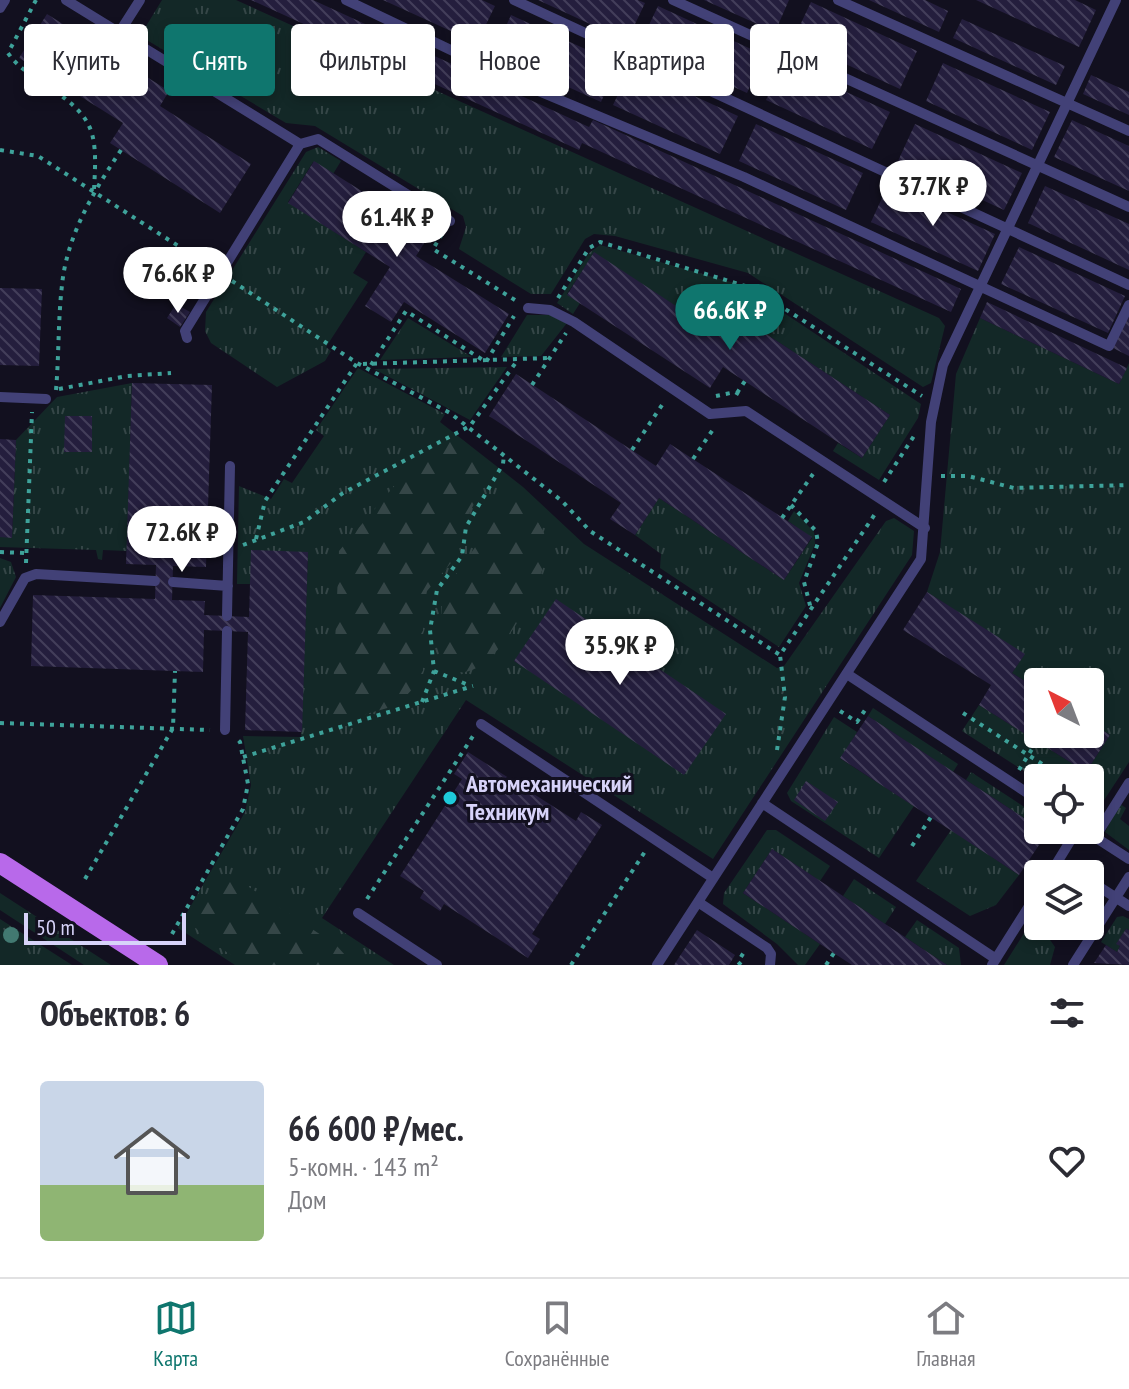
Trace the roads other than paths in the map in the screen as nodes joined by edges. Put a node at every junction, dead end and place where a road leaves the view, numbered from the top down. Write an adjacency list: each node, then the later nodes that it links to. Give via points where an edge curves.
1 (5, 0): 9 (lane)
2 (66, 0): 10 (lane)
3 (140, 0): 11 (lane)
4 (346, 0): 21 (lane, via 524,85 744,177)
5 (514, 0): 19 (lane)
6 (673, 0): 16 (lane)
7 (838, 0): 13 (lane)
8 (1114, 1): 13 (lane)
9 (0, 8)
10 (105, 24)
11 (125, 24)
12 (148, 51): 15 (lane)
13 (1067, 103): 14 (lane); 16 (lane)
14 (1129, 131)
15 (300, 144): 18 (lane, via 318,139); 24 (lane, via 185,331)
16 (1037, 166): 17 (lane); 19 (lane)
17 (1129, 207)
18 (450, 221)
19 (1008, 227): 20 (lane); 21 (lane)
20 (1129, 285)
21 (980, 287): 22 (lane, via 1109,346); 28 (lane, via 953,341 934,403)
22 (1129, 305)
23 (528, 308): 28 (lane, via 550,310 574,322 710,414 746,411)
24 (187, 338)
25 (0, 397): 26 (lane)
26 (46, 399)
27 (230, 466): 31 (lane)
28 (925, 528): 35 (lane, via 921,559)
29 (155, 581): 33 (lane, via 36,574 25,578)
30 (173, 582): 31 (lane)
31 (228, 586): 32 (lane)
32 (227, 616)
33 (0, 622)
34 (227, 631): 37 (lane)
35 (847, 674): 39 (lane); 40 (lane)
36 (481, 724): 46 (lane)
37 (225, 730)
38 (1129, 783): 41 (lane)
39 (1024, 791)
40 (762, 803): 46 (lane); 54 (lane)
41 (1104, 823)
42 (1104, 843): 43 (lane)
43 (1129, 859)
44 (0, 863): 55 (main road)
45 (1129, 877): 48 (lane)
46 (713, 878): 49 (lane)
47 (1104, 890): 48 (lane)
48 (1116, 898): 50 (lane); 59 (lane)
49 (698, 902): 53 (lane, via 767,948); 57 (lane)
50 (1129, 906)
51 (358, 913): 56 (lane)
52 (1024, 914): 54 (lane)
53 (770, 962): 58 (lane)
54 (994, 962)
55 (158, 965)
56 (437, 965)
57 (657, 965)
58 (782, 965)
59 (1073, 965)

